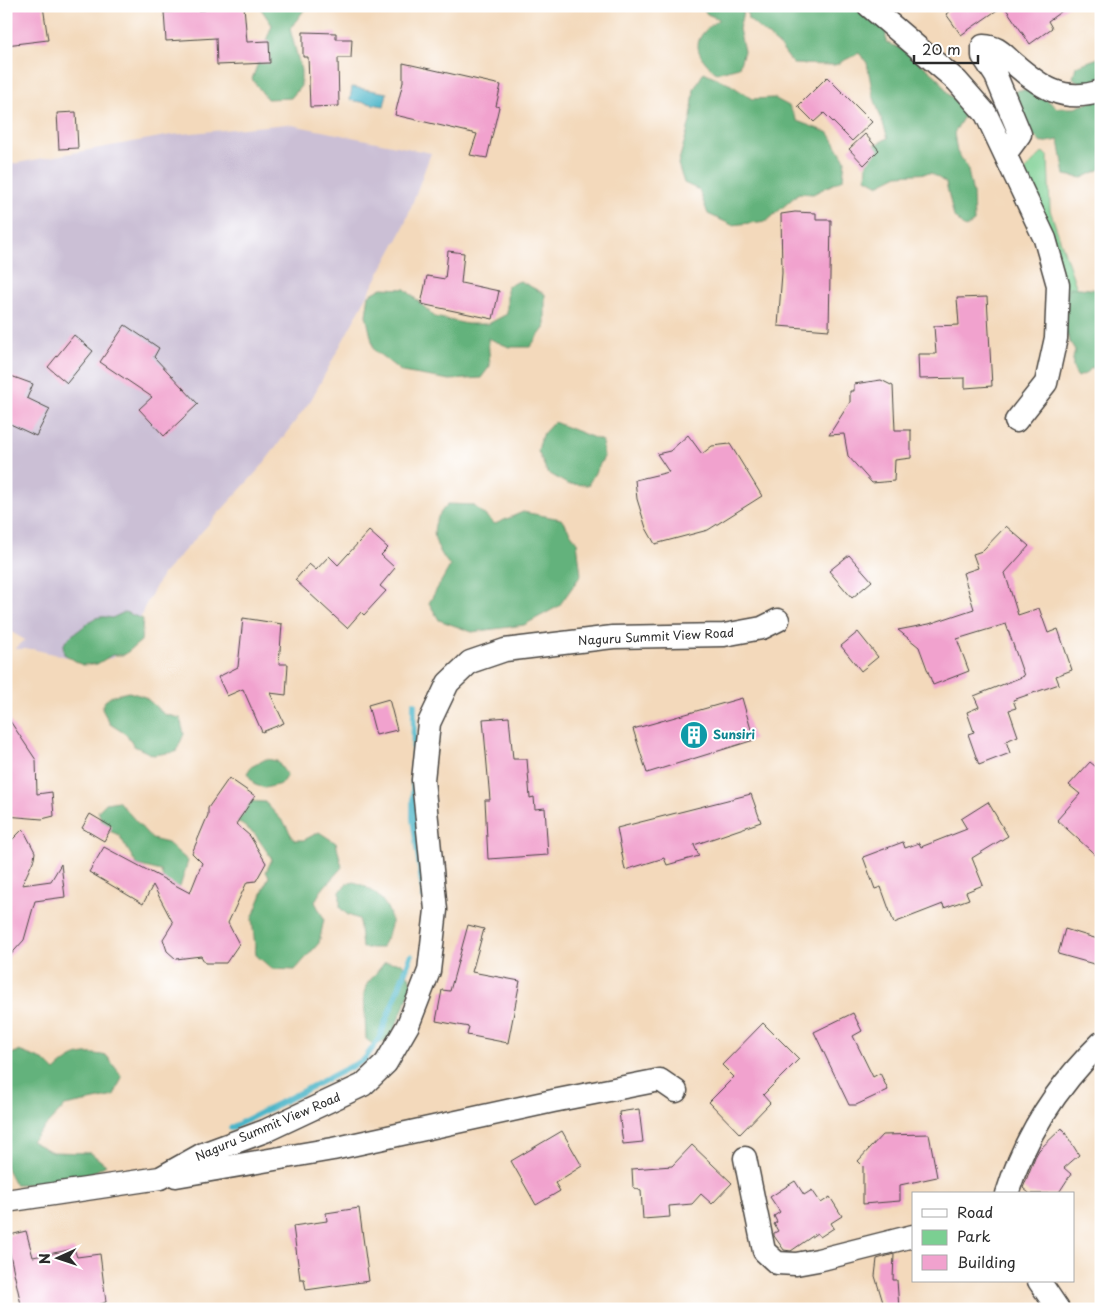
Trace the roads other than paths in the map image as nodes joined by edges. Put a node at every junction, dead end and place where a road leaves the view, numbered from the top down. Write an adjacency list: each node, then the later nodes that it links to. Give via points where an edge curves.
1 (869, 6): 3 (street, via 957,80 986,114)
2 (1101, 91): 3 (street, via 1087,96 1068,96 1040,86 995,46 983,46 983,56 996,76 1020,134)
3 (1006, 153): 4 (street, via 1045,239 1058,285 1056,338 1046,383)
4 (1016, 421)
5 (778, 620): 9 (street, Naguru Summit View Road, via 762,628 724,635 613,637 505,650 470,662 448,683 429,723 423,780 436,910 429,971 408,1025 386,1063 363,1085 265,1131 203,1154)
6 (1101, 1043): 10 (street, via 1069,1077 1042,1115)
7 (676, 1091): 9 (street, via 660,1080 553,1100 333,1149)
8 (745, 1158): 12 (street, via 764,1251 777,1263 818,1260)
9 (160, 1178): 11 (street, Naguru Summit View Road)
10 (1008, 1192)
11 (6, 1201)
12 (912, 1236)
13 (1040, 1282): 14 (street)
14 (1058, 1309)

